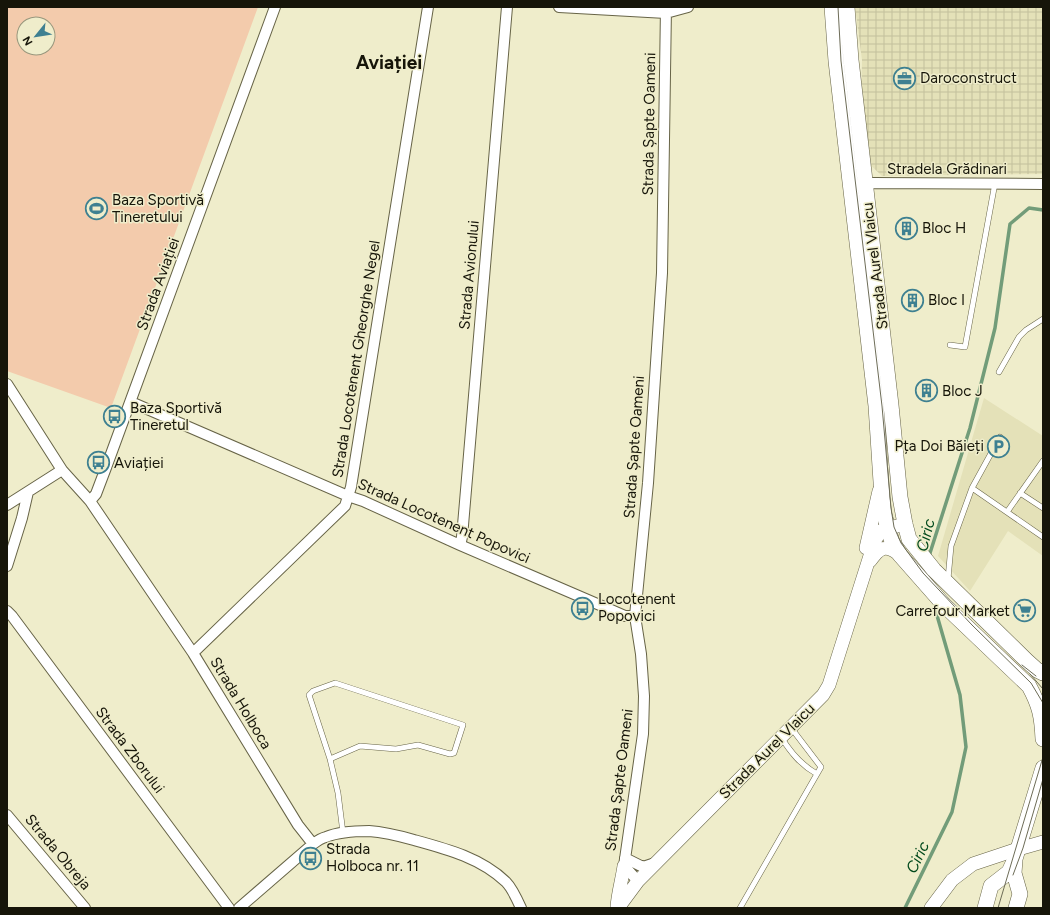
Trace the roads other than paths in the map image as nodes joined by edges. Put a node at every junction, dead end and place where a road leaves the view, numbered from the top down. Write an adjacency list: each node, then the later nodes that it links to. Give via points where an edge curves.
1 (275, 7): 17 (street, Strada Aviației)
2 (428, 7): 25 (street, Strada Locotenent Gheorghe Negel)
3 (507, 7): 33 (street, Strada Avionului)
4 (559, 7): 8 (street)
5 (688, 7): 8 (street)
6 (832, 7): 12 (main road, Strada Aurel Vlaicu)
7 (847, 7): 10 (main road, Strada Aurel Vlaicu)
8 (666, 10): 39 (street, Strada Șapte Oameni, via 662,273 648,483)
9 (995, 183): 10 (street, Stradela Grădinari); 11 (street, Stradela Grădinari); 14 (lane, via 965,347)
10 (866, 184): 12 (street, Stradela Grădinari); 30 (main road, Strada Aurel Vlaicu)
11 (1043, 184)
12 (851, 186): 21 (main road, Strada Aurel Vlaicu, via 876,406)
13 (1043, 319): 15 (lane, via 1019,337)
14 (950, 345)
15 (999, 372)
16 (7, 384): 20 (street, Strada Holboca)
17 (131, 402): 25 (street, Strada Locotenent Popovici); 26 (street, Strada Aviației, via 96,494)
18 (1000, 438): 22 (lane)
19 (1043, 461): 24 (lane)
20 (62, 470): 23 (street); 26 (street, Strada Holboca)
21 (881, 481): 31 (main road, Strada Aurel Vlaicu); 35 (street, Strada Aurel Vlaicu, via 866,545)
22 (972, 488): 29 (lane); 37 (lane, via 951,546)
23 (28, 492): 27 (street); 36 (street)
24 (1020, 493): 28 (lane); 29 (lane)
25 (348, 496): 33 (street, Strada Locotenent Popovici); 40 (street, Strada Locotenent Gheorghe Negel, via 345,506)
26 (90, 501): 40 (street, Strada Holboca)
27 (7, 505)
28 (1043, 508)
29 (1007, 512): 32 (lane)
30 (905, 524): 31 (street, Strada Aurel Vlaicu); 37 (main road, Strada Aurel Vlaicu, via 909,539 934,570)
31 (888, 529): 34 (main road, Strada Aurel Vlaicu); 35 (street, Strada Aurel Vlaicu, via 882,530 875,540)
32 (1043, 537)
33 (460, 545): 39 (street, Strada Locotenent Popovici, via 625,616)
34 (900, 555): 35 (street, via 892,549 884,548); 37 (main road, Strada Aurel Vlaicu, via 923,582)
35 (867, 564): 42 (street, Strada Aurel Vlaicu, via 829,685 823,695)
36 (7, 566)
37 (946, 594): 41 (main road, Strada Aurel Vlaicu, via 979,616); 44 (main road, Strada Aurel Vlaicu, via 1029,686 1042,716)
38 (7, 611): 57 (street, Strada Zborului)
39 (635, 616): 53 (street, Strada Șapte Oameni, via 644,696 643,734)
40 (193, 653): 51 (street, Strada Holboca, via 298,825)
41 (1040, 671)
42 (791, 728): 43 (street, Strada Aurel Vlaicu); 47 (lane, via 821,767)
43 (781, 736): 47 (lane, via 790,751 805,767); 54 (street, Strada Aurel Vlaicu)
44 (1043, 739)
45 (330, 759): 45 (lane, via 360,746 396,749 418,745 454,753 463,725 335,683 309,695); 49 (lane)
46 (1043, 768): 52 (main road)
47 (817, 774): 61 (lane)
48 (7, 815): 56 (street, Strada Obreja)
49 (343, 833): 51 (street, via 327,836); 59 (street, via 369,831 394,835 466,856 490,869 507,883)
50 (1043, 842): 52 (street)
51 (313, 844): 58 (street)
52 (1017, 854): 62 (street, via 973,864 952,880); 63 (main road, via 1009,872 991,886); 64 (main road, via 1014,873 1020,894)
53 (624, 862): 54 (street, via 643,867); 55 (street, Strada Șapte Oameni); 60 (street)
54 (655, 863): 55 (street, Strada Aurel Vlaicu)
55 (638, 881): 60 (street, Strada Aurel Vlaicu)
56 (85, 908)
57 (229, 908)
58 (239, 908)
59 (521, 908)
60 (618, 908)
61 (740, 908)
62 (931, 908)
63 (985, 908)
64 (1016, 908)

